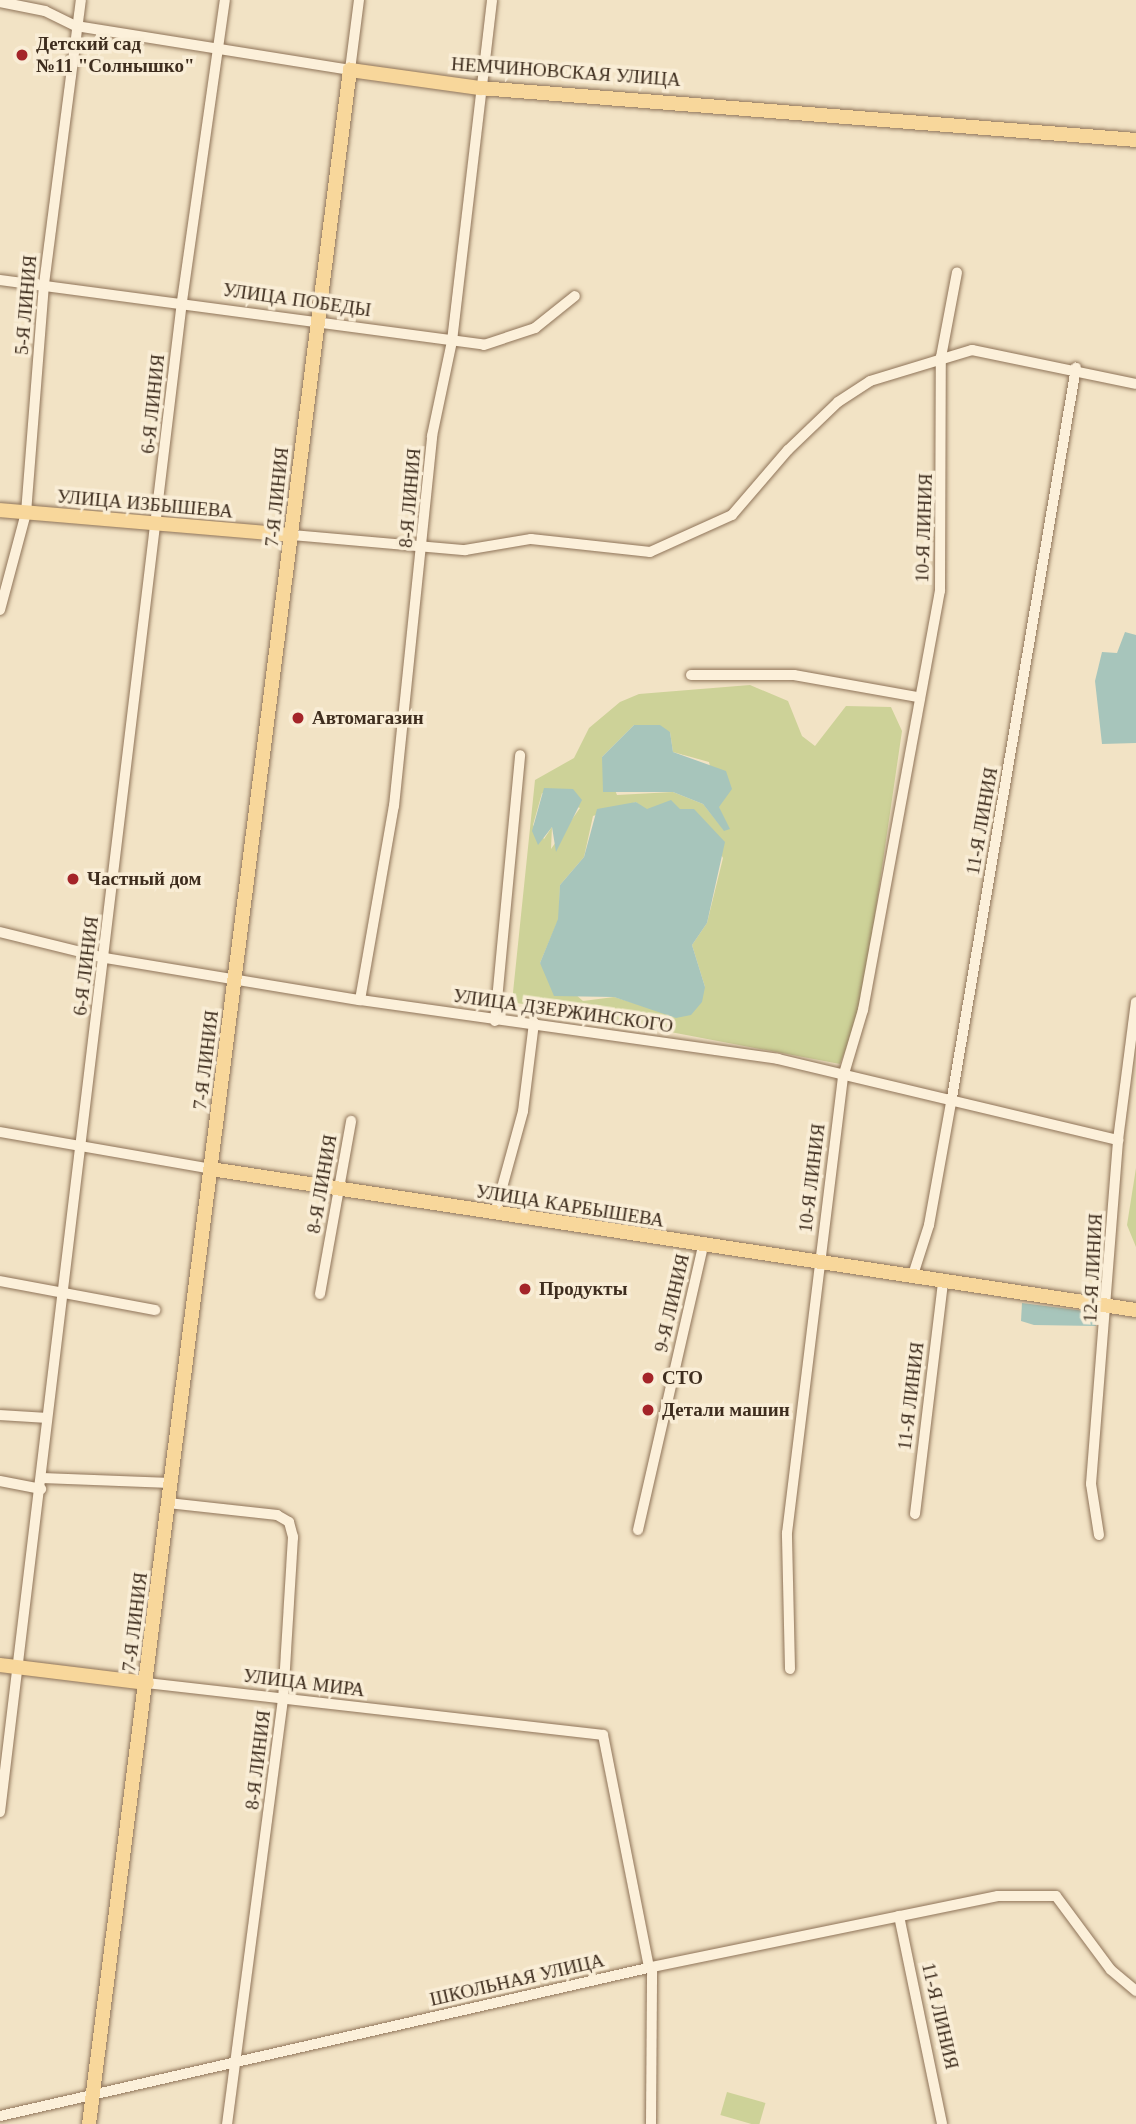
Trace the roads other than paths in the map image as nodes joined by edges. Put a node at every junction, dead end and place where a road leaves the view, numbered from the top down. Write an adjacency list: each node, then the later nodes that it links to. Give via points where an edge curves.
1 (81, 0): 6 (street, 5-Я ЛИНИЯ)
2 (225, 0): 7 (street, 6-Я ЛИНИЯ)
3 (359, 0): 8 (street, 7-Я ЛИНИЯ)
4 (492, 0): 9 (street, 8-Я ЛИНИЯ)
5 (0, 2): 6 (street, НЕМЧИНОВСКАЯ УЛИЦА, via 45,11)
6 (76, 26): 7 (street, НЕМЧИНОВСКАЯ УЛИЦА); 13 (street, 5-Я ЛИНИЯ)
7 (217, 49): 8 (street, НЕМЧИНОВСКАЯ УЛИЦА); 15 (street, 6-Я ЛИНИЯ)
8 (350, 70): 9 (main road, НЕМЧИНОВСКАЯ УЛИЦА); 16 (main road, 7-Я ЛИНИЯ)
9 (480, 88): 10 (main road, НЕМЧИНОВСКАЯ УЛИЦА); 17 (street, 8-Я ЛИНИЯ)
10 (1136, 140)
11 (957, 272): 18 (street, 10-Я ЛИНИЯ)
12 (0, 280): 13 (street, УЛИЦА ПОБЕДЫ)
13 (44, 284): 15 (street, УЛИЦА ПОБЕДЫ); 22 (street, 5-Я ЛИНИЯ)
14 (575, 296): 17 (street, УЛИЦА ПОБЕДЫ, via 513,339 484,345)
15 (182, 301): 16 (street, УЛИЦА ПОБЕДЫ); 23 (street, 6-Я ЛИНИЯ)
16 (314, 319): 17 (street, УЛИЦА ПОБЕДЫ); 24 (main road, 7-Я ЛИНИЯ)
17 (452, 341): 25 (street, 8-Я ЛИНИЯ, via 432,436)
18 (942, 357): 19 (street, УЛИЦА ИЗБЫШЕВА, via 972,350); 25 (street, УЛИЦА ИЗБЫШЕВА, via 870,381 838,401 732,515 686,541 650,552 531,539 465,550); 28 (street, 10-Я ЛИНИЯ, via 944,539)
19 (1076, 368): 20 (street, УЛИЦА ИЗБЫШЕВА); 38 (street, 11-Я ЛИНИЯ)
20 (1136, 384)
21 (0, 510): 22 (main road, УЛИЦА ИЗБЫШЕВА)
22 (26, 513): 23 (main road, УЛИЦА ИЗБЫШЕВА); 26 (street, 5-Я ЛИНИЯ)
23 (158, 524): 24 (main road, УЛИЦА ИЗБЫШЕВА); 31 (street, 6-Я ЛИНИЯ)
24 (292, 535): 25 (street, УЛИЦА ИЗБЫШЕВА); 32 (main road, 7-Я ЛИНИЯ)
25 (424, 546): 33 (street, 8-Я ЛИНИЯ, via 394,806)
26 (0, 611)
27 (691, 675): 28 (street, via 794,676)
28 (918, 697): 37 (street, 10-Я ЛИНИЯ, via 863,1010)
29 (520, 755): 35 (street)
30 (0, 932): 31 (street, УЛИЦА ДЗЕРЖИНСКОГО)
31 (106, 958): 32 (street, УЛИЦА ДЗЕРЖИНСКОГО); 42 (street, 6-Я ЛИНИЯ)
32 (236, 977): 33 (street, УЛИЦА ДЗЕРЖИНСКОГО); 43 (main road, 7-Я ЛИНИЯ)
33 (359, 1000): 35 (street, УЛИЦА ДЗЕРЖИНСКОГО)
34 (1136, 1002): 41 (street, 12-Я ЛИНИЯ)
35 (495, 1021): 36 (street, УЛИЦА ДЗЕРЖИНСКОГО)
36 (534, 1023): 37 (street, УЛИЦА ДЗЕРЖИНСКОГО, via 778,1059); 45 (street, via 523,1111)
37 (843, 1077): 38 (street, УЛИЦА ДЗЕРЖИНСКОГО); 47 (street, 10-Я ЛИНИЯ)
38 (951, 1103): 41 (street, УЛИЦА ДЗЕРЖИНСКОГО); 48 (street, 11-Я ЛИНИЯ, via 929,1225)
39 (351, 1121): 44 (street, 8-Я ЛИНИЯ)
40 (0, 1132): 42 (street, УЛИЦА КАРБЫШЕВА)
41 (1118, 1140): 53 (street, 12-Я ЛИНИЯ)
42 (81, 1145): 43 (street, УЛИЦА КАРБЫШЕВА); 51 (street, 6-Я ЛИНИЯ)
43 (211, 1169): 44 (main road, УЛИЦА КАРБЫШЕВА); 60 (main road, 7-Я ЛИНИЯ)
44 (339, 1187): 45 (main road, УЛИЦА КАРБЫШЕВА); 52 (street, 8-Я ЛИНИЯ)
45 (495, 1213): 46 (main road, УЛИЦА КАРБЫШЕВА)
46 (703, 1247): 47 (main road, УЛИЦА КАРБЫШЕВА); 63 (street, 9-Я ЛИНИЯ)
47 (819, 1264): 48 (main road, УЛИЦА КАРБЫШЕВА); 67 (street, 10-Я ЛИНИЯ, via 787,1533)
48 (912, 1279): 50 (main road, УЛИЦА КАРБЫШЕВА)
49 (0, 1281): 51 (street)
50 (943, 1283): 53 (main road, УЛИЦА КАРБЫШЕВА); 62 (street, 11-Я ЛИНИЯ)
51 (63, 1292): 54 (street); 57 (street, 6-Я ЛИНИЯ)
52 (320, 1294)
53 (1110, 1307): 55 (main road, УЛИЦА КАРБЫШЕВА); 64 (street, 12-Я ЛИНИЯ, via 1091,1484)
54 (155, 1310)
55 (1136, 1310)
56 (0, 1415): 57 (street)
57 (47, 1418): 59 (street, 6-Я ЛИНИЯ)
58 (0, 1481): 59 (street)
59 (42, 1483): 60 (street); 66 (street, 6-Я ЛИНИЯ)
60 (171, 1483): 61 (main road, 7-Я ЛИНИЯ)
61 (169, 1503): 68 (main road, 7-Я ЛИНИЯ); 69 (street, 8-Я ЛИНИЯ, via 289,1522)
62 (915, 1514)
63 (638, 1530)
64 (1099, 1535)
65 (0, 1665): 66 (main road, УЛИЦА МИРА)
66 (17, 1667): 68 (main road, УЛИЦА МИРА); 70 (street, 6-Я ЛИНИЯ)
67 (790, 1669)
68 (147, 1683): 69 (street, УЛИЦА МИРА); 75 (main road, 7-Я ЛИНИЯ)
69 (283, 1699): 72 (street, УЛИЦА МИРА, via 603,1735); 74 (street, 8-Я ЛИНИЯ)
70 (0, 1812)
71 (899, 1916): 72 (street, ШКОЛЬНАЯ УЛИЦА); 73 (street, ШКОЛЬНАЯ УЛИЦА, via 1045,1893 1066,1904 1111,1970); 80 (street, 11-Я ЛИНИЯ)
72 (650, 1967): 74 (street, ШКОЛЬНАЯ УЛИЦА); 79 (street)
73 (1136, 1992)
74 (236, 2063): 75 (street, ШКОЛЬНАЯ УЛИЦА); 78 (street, 8-Я ЛИНИЯ)
75 (93, 2094): 76 (street, ШКОЛЬНАЯ УЛИЦА); 77 (main road, 7-Я ЛИНИЯ)
76 (0, 2116)
77 (89, 2124)
78 (228, 2124)
79 (651, 2124)
80 (942, 2124)

